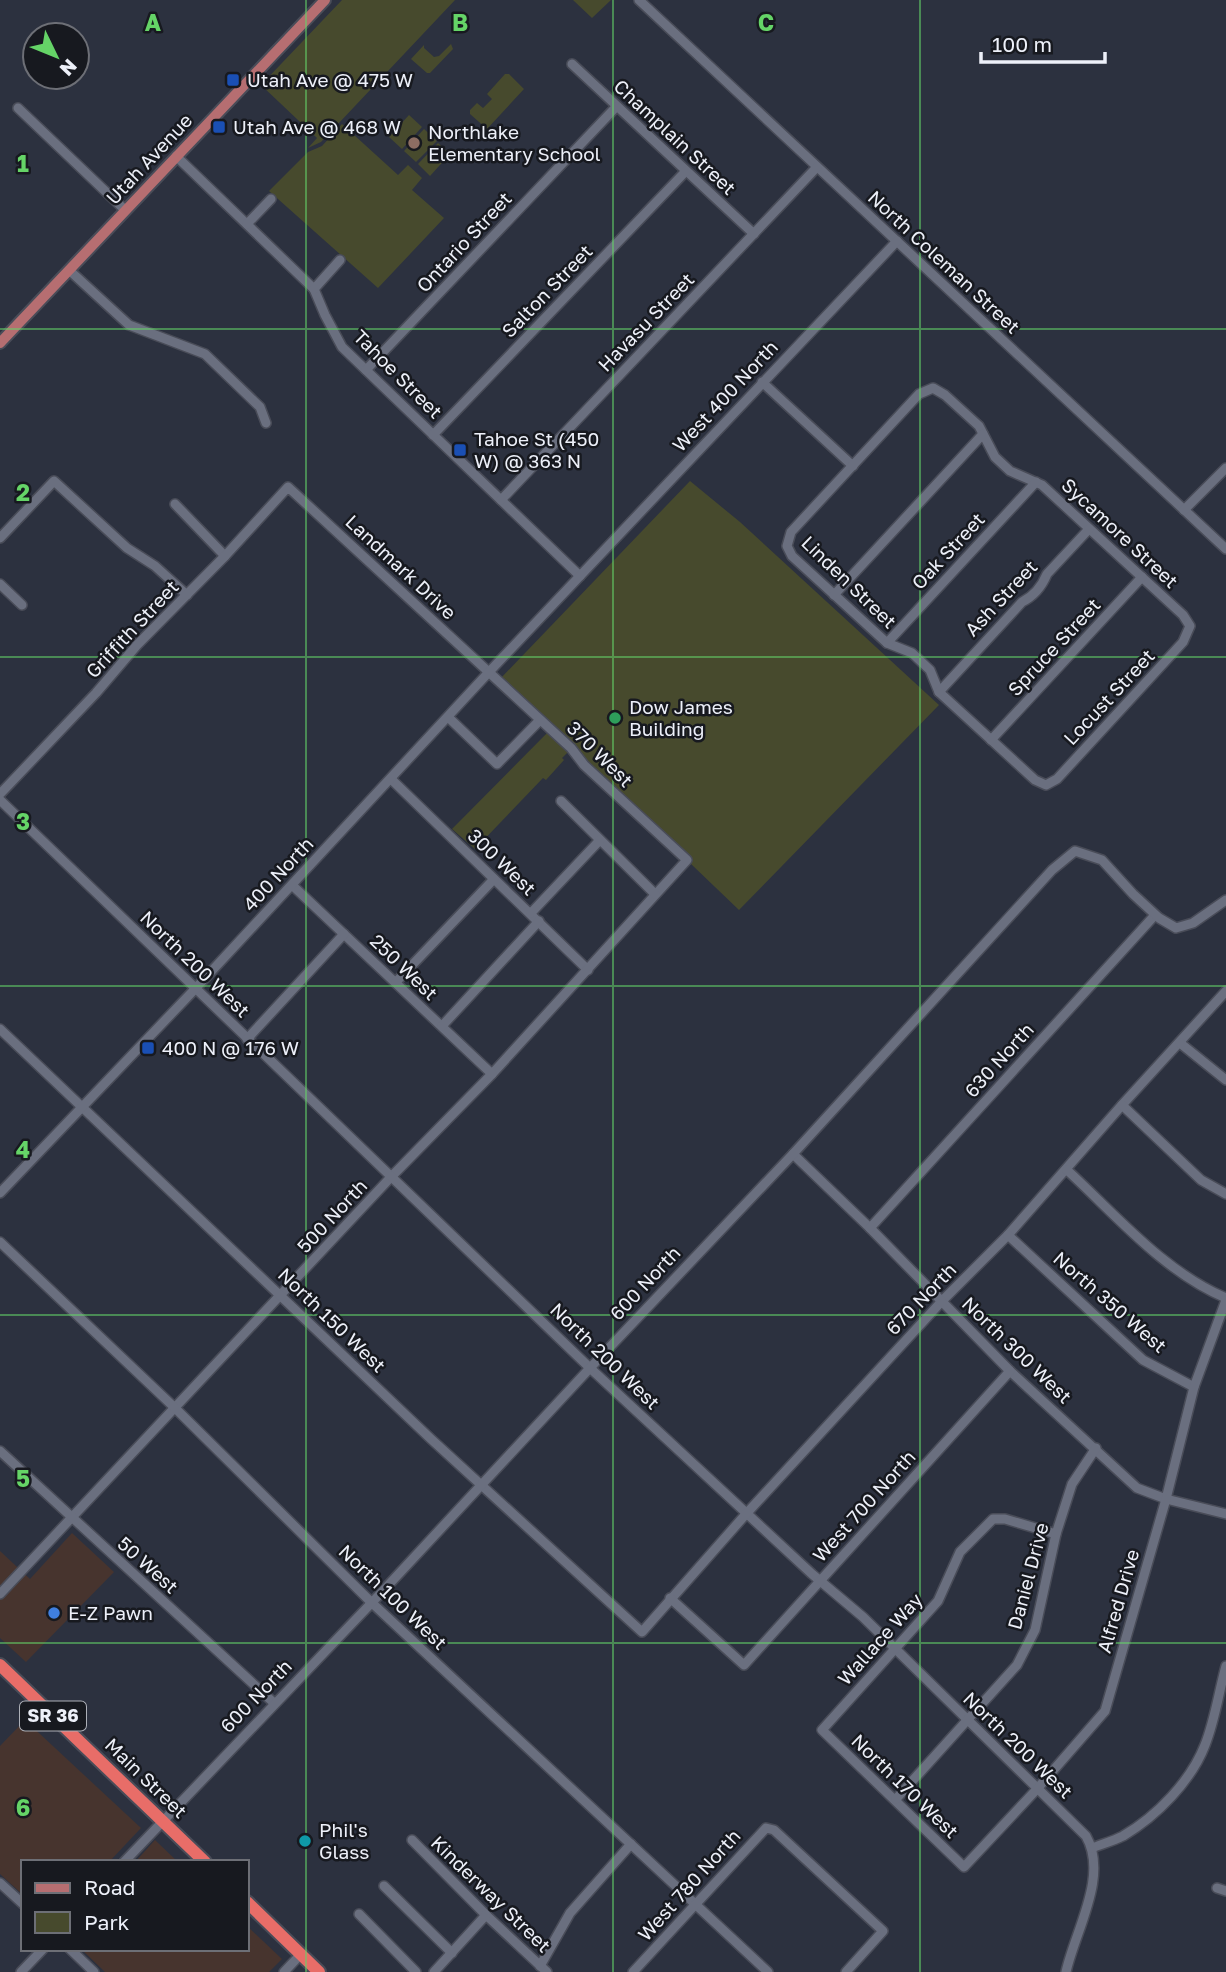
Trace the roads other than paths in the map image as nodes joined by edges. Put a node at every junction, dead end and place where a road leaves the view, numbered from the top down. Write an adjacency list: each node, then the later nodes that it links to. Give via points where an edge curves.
1 (325, 0): 6 (main road, Utah Avenue)
2 (639, 0): 7 (street, North Coleman Street)
3 (572, 64): 4 (street, Champlain Street)
4 (616, 107): 8 (street, Champlain Street); 18 (street, Ontario Street)
5 (18, 108): 10 (street)
6 (176, 156): 10 (main road, Utah Avenue); 11 (street, Tahoe Street)
7 (817, 167): 12 (street, Havasu Street); 13 (street, North Coleman Street)
8 (686, 171): 12 (street, Champlain Street); 23 (street, Salton Street)
9 (271, 199): 11 (street)
10 (125, 210): 15 (main road, Utah Avenue)
11 (247, 224): 16 (street, Tahoe Street)
12 (754, 234): 28 (street, Havasu Street)
13 (897, 241): 19 (street, West 400 North); 30 (street, North Coleman Street)
14 (340, 260): 16 (street)
15 (69, 270): 17 (main road, Utah Avenue); 21 (street, via 129,325 205,354 260,407)
16 (314, 289): 18 (street, Tahoe Street, via 342,347)
17 (0, 343)
18 (366, 370): 23 (street, Tahoe Street)
19 (762, 383): 24 (street); 35 (street, West 400 North)
20 (933, 388): 22 (street, Sycamore Street); 24 (street, Linden Street, via 919,394)
21 (266, 423)
22 (983, 434): 26 (street, Sycamore Street, via 995,457 1010,471); 39 (street)
23 (433, 435): 28 (street, Tahoe Street)
24 (852, 466): 39 (street, Linden Street, via 791,531 786,546)
25 (1226, 468): 30 (street)
26 (1035, 482): 31 (street, Sycamore Street); 42 (street, Oak Street)
27 (289, 487): 34 (street, Griffith Street); 43 (street, Landmark Drive)
28 (501, 500): 35 (street, Tahoe Street)
29 (175, 504): 34 (street)
30 (1184, 510): 33 (street, North Coleman Street)
31 (1089, 529): 36 (street, Sycamore Street); 44 (street, Ash Street)
32 (0, 538): 38 (street, via 54,481)
33 (1226, 549)
34 (225, 556): 38 (street, Griffith Street)
35 (580, 576): 43 (street, 400 North)
36 (1142, 578): 41 (street, Sycamore Street); 47 (street, Spruce Street)
37 (0, 584): 40 (street)
38 (187, 595): 50 (street, Griffith Street)
39 (834, 595): 42 (street, Linden Street)
40 (22, 605)
41 (1190, 626): 49 (street, Locust Street, via 1183,642 1057,779)
42 (887, 643): 44 (street, Linden Street, via 912,653 930,670)
43 (489, 672): 45 (street, 400 North); 46 (street, 370 West)
44 (939, 692): 47 (street, Linden Street)
45 (448, 717): 46 (street, via 498,764); 48 (street, 400 North)
46 (540, 720): 54 (street, 370 West)
47 (991, 740): 49 (street, Linden Street)
48 (391, 779): 55 (street, 300 West); 56 (street, 400 North)
49 (1046, 785)
50 (0, 794)
51 (0, 800): 65 (street, North 200 West)
52 (561, 801): 53 (street)
53 (600, 840): 57 (street); 59 (street)
54 (687, 860): 57 (street, 500 North)
55 (495, 879): 59 (street, 300 West); 64 (street)
56 (292, 885): 62 (street, 250 West); 65 (street, 400 North)
57 (655, 894): 63 (street, 500 North)
58 (1226, 900): 60 (street, via 1193,923 1176,928)
59 (531, 914): 61 (street, 300 West)
60 (1155, 915): 75 (street, 600 North, via 1102,860 1075,851 1052,870); 80 (street, 630 North)
61 (539, 921): 63 (street, 300 West); 67 (street)
62 (344, 934): 64 (street, 250 West); 69 (street)
63 (588, 970): 71 (street, 500 North)
64 (396, 982): 67 (street, 250 West)
65 (195, 989): 69 (street, North 200 West); 74 (street, 400 North)
66 (1226, 992): 70 (street, 670 North)
67 (442, 1026): 71 (street, 250 West)
68 (0, 1029): 74 (street, North 150 West)
69 (247, 1039): 77 (street, North 200 West)
70 (1180, 1043): 72 (street); 73 (street, 670 North)
71 (492, 1074): 77 (street, 500 North)
72 (1226, 1080)
73 (1122, 1105): 76 (street, 670 North); 79 (street, via 1201,1180)
74 (81, 1107): 78 (street, 400 North); 83 (street, North 150 West)
75 (793, 1154): 80 (street, North 300 West); 86 (street, 600 North)
76 (1067, 1170): 81 (street, 670 North); 84 (street, via 1163,1259)
77 (391, 1177): 83 (street, 500 North); 86 (street, North 200 West)
78 (0, 1193)
79 (1226, 1194)
80 (870, 1228): 85 (street, North 300 West)
81 (1008, 1235): 85 (street, 670 North); 88 (street, North 350 West, via 1143,1360)
82 (0, 1242): 89 (street, North 100 West)
83 (281, 1296): 89 (street, 500 North); 92 (street, North 150 West)
84 (1226, 1299): 88 (street, Alfred Drive)
85 (942, 1301): 87 (street, North 300 West); 94 (street, 670 North)
86 (590, 1368): 92 (street, 600 North); 94 (street, North 200 West)
87 (1010, 1371): 90 (street, North 300 West); 98 (street, West 700 North)
88 (1194, 1387): 93 (street, Alfred Drive)
89 (174, 1408): 96 (street, 500 North); 101 (street, North 100 West)
90 (1096, 1448): 93 (street, North 300 West, via 1137,1488); 97 (street, Daniel Drive, via 1072,1484)
91 (0, 1451): 96 (street, 50 West)
92 (482, 1484): 101 (street, 600 North); 102 (street, North 150 West)
93 (1166, 1499): 95 (street, North 300 West); 109 (street, Alfred Drive, via 1105,1711)
94 (746, 1514): 98 (street, North 200 West); 100 (street, 670 North)
95 (1226, 1514)
96 (70, 1518): 99 (street, 500 North); 106 (street, 50 West)
97 (1056, 1534): 103 (street, Wallace Way, via 1005,1519 993,1520 960,1552 938,1601); 107 (street, Daniel Drive, via 1035,1630 1017,1665)
98 (819, 1581): 100 (street, West 700 North, via 744,1665); 103 (street, North 200 West)
99 (0, 1594)
100 (670, 1598): 102 (street, 670 North)
101 (371, 1602): 106 (street, 600 North); 113 (street, North 100 West)
102 (642, 1632)
103 (895, 1649): 107 (street, North 200 West); 108 (street, Wallace Way)
104 (0, 1665): 111 (highway, Main Street / SR 36)
105 (1226, 1666): 114 (street, via 1206,1744 1191,1771 1146,1818 1122,1836)
106 (274, 1703): 111 (street, 600 North)
107 (967, 1719): 109 (street, North 200 West); 110 (street, Daniel Drive)
108 (822, 1730): 110 (street, North 170 West)
109 (1037, 1789): 114 (street, North 200 West, via 1086,1836); 117 (street, Alfred Drive)
110 (896, 1799): 117 (street, North 170 West)
111 (163, 1820): 115 (street, 600 North); 116 (highway, Main Street / SR 36)
112 (412, 1840): 124 (street, Kinderway Street)
113 (631, 1843): 122 (street, North 100 West); 129 (street, via 570,1913)
114 (1092, 1848): 139 (street, via 1093,1890)
115 (126, 1860)
116 (203, 1860)
117 (964, 1867)
118 (0, 1883): 120 (street)
119 (384, 1886): 127 (street)
120 (21, 1902)
121 (248, 1903): 128 (highway)
122 (696, 1903): 136 (street, West 780 North); 137 (street, North 100 West); 138 (street, West 780 North, via 759,1834 766,1828 774,1830 883,1931)
123 (359, 1914): 134 (street)
124 (486, 1915): 127 (street); 129 (street, Kinderway Street)
125 (41, 1951): 130 (street)
126 (72, 1951): 131 (street)
127 (452, 1952): 135 (street)
128 (300, 1954): 132 (street); 133 (highway)
129 (544, 1969)
130 (21, 1972)
131 (94, 1972)
132 (284, 1972)
133 (319, 1972)
134 (416, 1972)
135 (434, 1972)
136 (634, 1972)
137 (768, 1972)
138 (846, 1972)
139 (1066, 1972)

